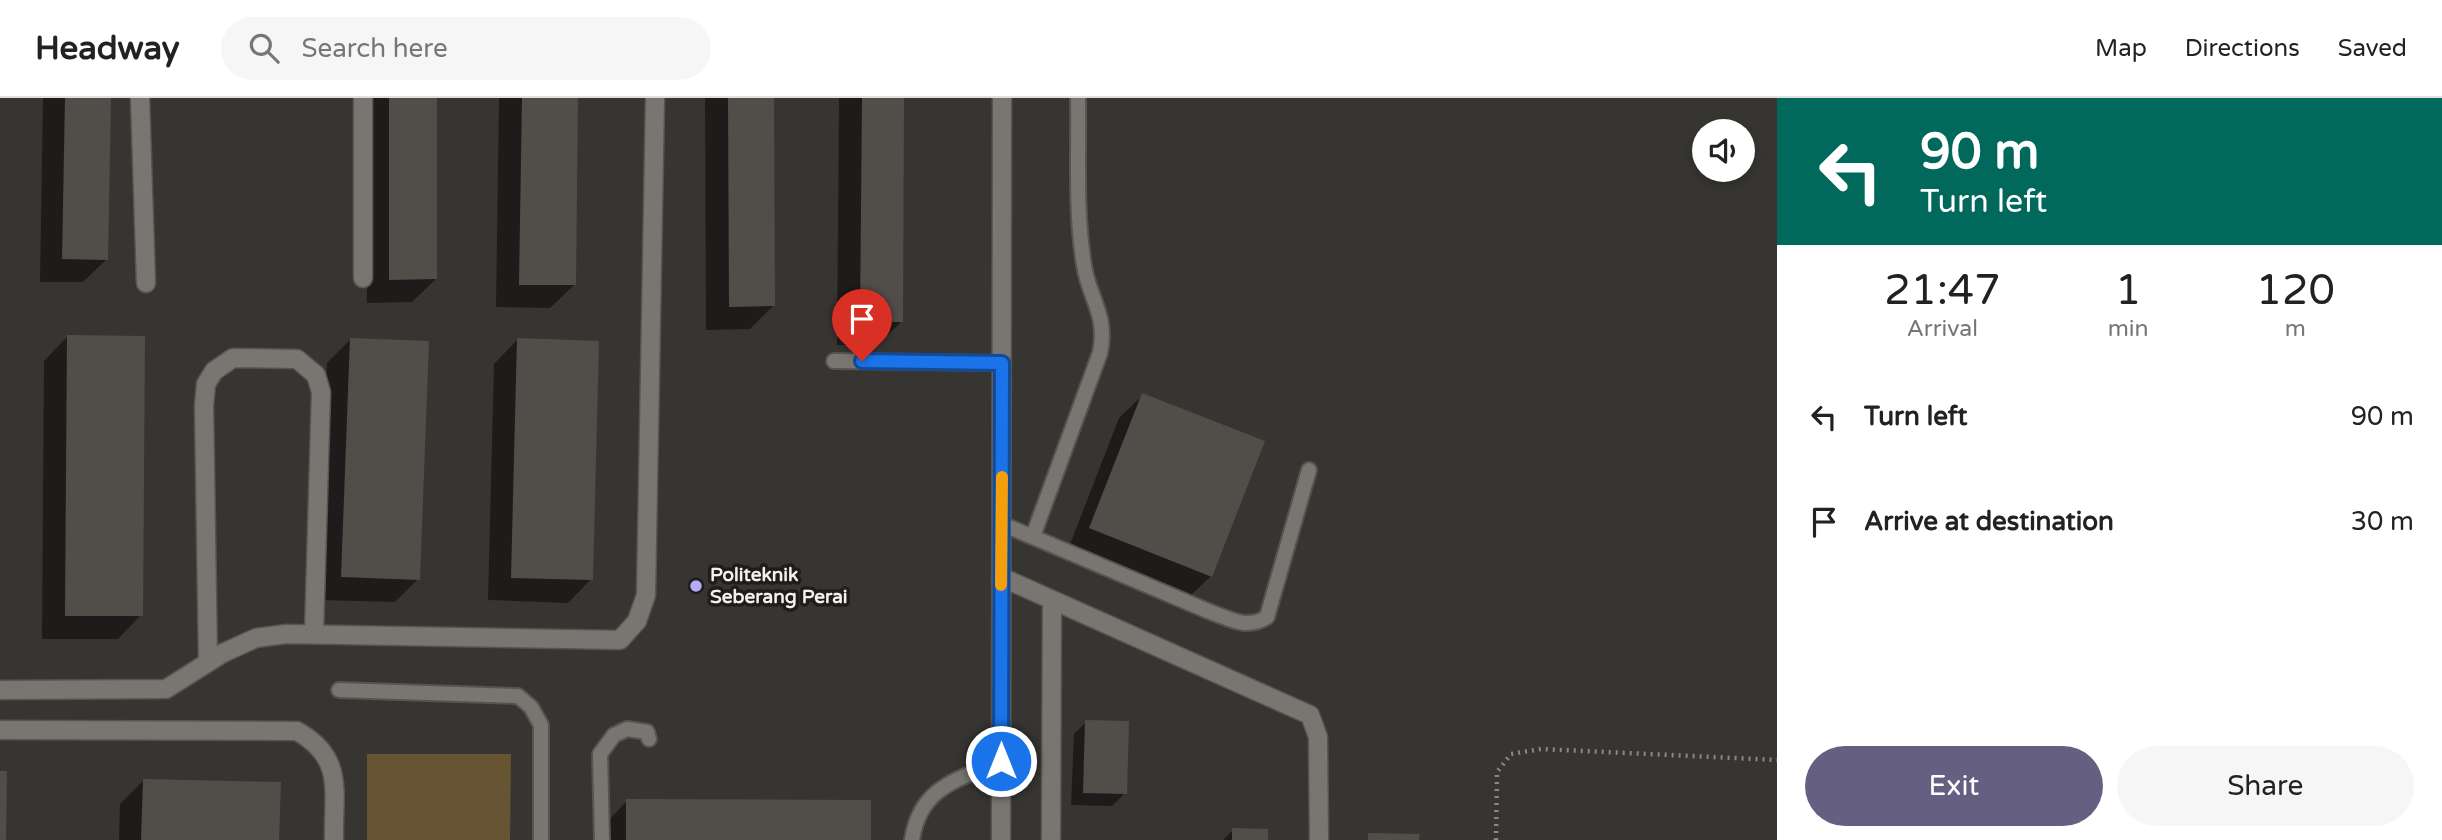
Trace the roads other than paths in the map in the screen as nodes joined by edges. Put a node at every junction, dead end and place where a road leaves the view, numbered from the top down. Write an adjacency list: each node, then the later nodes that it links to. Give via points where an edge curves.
1 (140, 98): 7 (street)
2 (363, 98): 6 (street)
3 (655, 98): 15 (street, via 646,596 637,621 620,640)
4 (1002, 98): 9 (street)
5 (1078, 98): 12 (lane, via 1084,268 1104,333)
6 (363, 278)
7 (146, 283)
8 (834, 361): 9 (lane)
9 (1002, 363): 11 (street)
10 (1309, 470): 12 (lane, via 1268,617 1255,624 1208,611)
11 (1002, 524): 12 (lane); 13 (street)
12 (1033, 536)
13 (1001, 577): 14 (street); 21 (street)
14 (1052, 600): 27 (street); 28 (street, via 1310,715 1318,737)
15 (314, 633): 16 (street, via 256,638); 16 (street, via 321,392 316,375 296,359 233,358 214,370 206,384 204,406)
16 (208, 662): 17 (street, via 166,688)
17 (0, 690)
18 (340, 690): 23 (lane, via 518,696 531,707 541,726)
19 (0, 730): 22 (street, via 297,731 315,741 332,763)
20 (649, 738): 24 (lane, via 641,729 627,729 614,735 600,754)
21 (1001, 761): 25 (lane, via 928,797 915,820); 26 (street)
22 (334, 840)
23 (541, 840)
24 (602, 840)
25 (912, 840)
26 (1001, 840)
27 (1051, 840)
28 (1319, 840)

